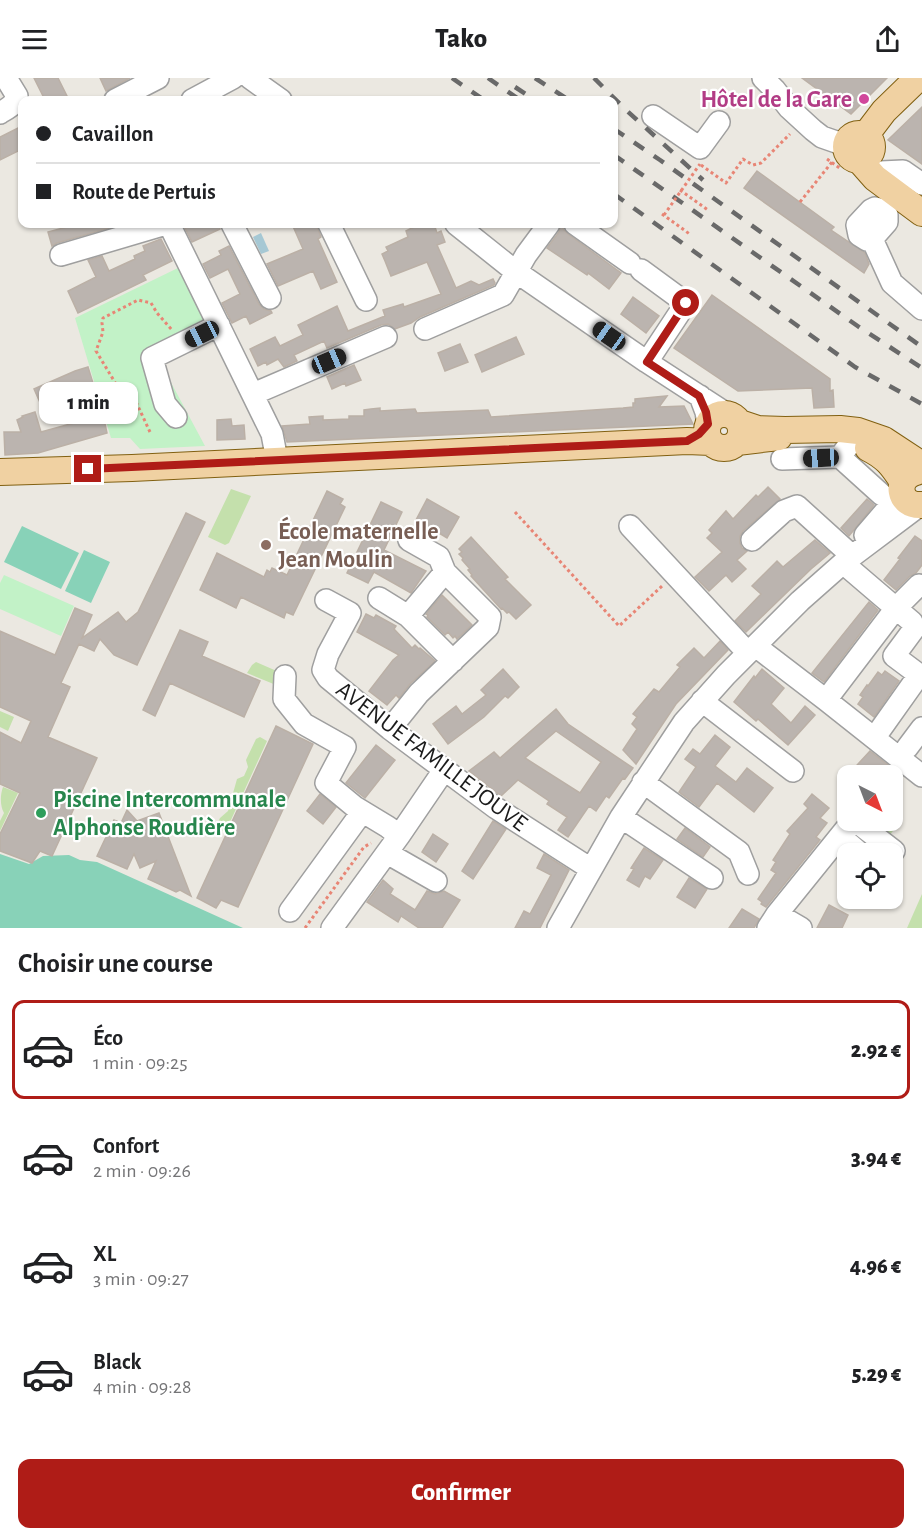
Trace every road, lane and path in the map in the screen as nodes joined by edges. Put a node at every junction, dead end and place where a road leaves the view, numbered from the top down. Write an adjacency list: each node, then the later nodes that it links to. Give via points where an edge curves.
1 (6, 78): 10 (street, via 17,96 12,106)
2 (158, 78): 7 (street)
3 (233, 78): 8 (street)
4 (250, 78): 9 (street)
5 (763, 78): 14 (street, via 813,130)
6 (918, 78): 14 (main road, via 884,111)
7 (123, 96)
8 (199, 96)
9 (275, 96)
10 (0, 113)
11 (653, 116): 12 (street, via 700,148)
12 (719, 122)
13 (791, 133): 16 (path, bridge, via 761,163 753,165 743,159 726,183 700,164)
14 (852, 157): 15 (street, via 903,171); 17 (path); 18 (main road)
15 (922, 184)
16 (681, 190): 19 (path); 28 (path, bridge, via 663,214)
17 (800, 202)
18 (903, 205): 20 (main road); 33 (street, via 871,210 857,225 858,235 872,239 892,283)
19 (708, 210)
20 (922, 213)
21 (153, 228): 29 (street)
22 (169, 228): 34 (street)
23 (234, 228): 31 (street)
24 (331, 228): 32 (street)
25 (461, 228): 30 (street)
26 (546, 228): 30 (street)
27 (581, 228): 38 (street, via 686,303)
28 (691, 235)
29 (61, 255)
30 (515, 271): 35 (street, via 503,295); 38 (street)
31 (270, 298)
32 (366, 300)
33 (922, 309)
34 (219, 326): 37 (street); 39 (street)
35 (425, 329)
36 (386, 337): 39 (street)
37 (183, 343): 40 (street, via 152,358 165,404); 42 (path, via 151,303 138,300 103,318 96,351 119,389 137,404)
38 (647, 362): 41 (street, via 699,396)
39 (253, 394): 45 (street, via 272,434)
40 (176, 417)
41 (717, 430): 43 (main road, via 830,438); 45 (main road); 47 (main road, via 858,430 884,440 916,461)
42 (150, 432)
43 (846, 449): 44 (street); 47 (main road, via 869,448 885,458)
44 (782, 459)
45 (278, 460): 46 (main road)
46 (0, 472)
47 (910, 489): 52 (street)
48 (515, 512): 54 (path, via 619,626 668,581)
49 (630, 526): 54 (street)
50 (409, 540): 53 (street, via 439,557)
51 (752, 540): 52 (street, via 784,511 796,506)
52 (846, 558): 58 (street); 60 (street)
53 (445, 572): 59 (street); 61 (street, via 490,617 488,627)
54 (671, 572): 60 (street)
55 (919, 585): 58 (street)
56 (379, 598): 59 (street)
57 (326, 600): 67 (street, AVENUE FAMILLE JOUVE, via 350,613 323,670)
58 (896, 608): 63 (street, via 912,622 914,629 894,656); 64 (street)
59 (408, 616): 61 (street)
60 (752, 649): 64 (street, via 762,651); 65 (street)
61 (453, 661): 67 (street, via 419,693)
62 (285, 676): 74 (street, via 284,699 304,724 345,747 326,783)
63 (921, 676): 68 (street)
64 (826, 700): 69 (street)
65 (702, 701): 71 (street); 73 (street)
66 (922, 728): 69 (street)
67 (390, 729): 70 (street, AVENUE FAMILLE JOUVE)
68 (880, 730)
69 (900, 762): 72 (street)
70 (444, 770): 79 (street); 80 (street, AVENUE FAMILLE JOUVE)
71 (793, 771)
72 (922, 776)
73 (644, 782): 75 (street); 81 (street, via 739,852)
74 (362, 812): 79 (street, via 388,826); 84 (street)
75 (621, 817): 80 (street); 82 (street)
76 (845, 831): 85 (street)
77 (858, 831): 78 (street)
78 (880, 843)
79 (393, 845): 83 (street); 86 (street)
80 (591, 869): 87 (street)
81 (748, 874)
82 (712, 878)
83 (436, 881)
84 (290, 911)
85 (772, 921): 88 (street)
86 (332, 928)
87 (558, 928)
88 (801, 928)

